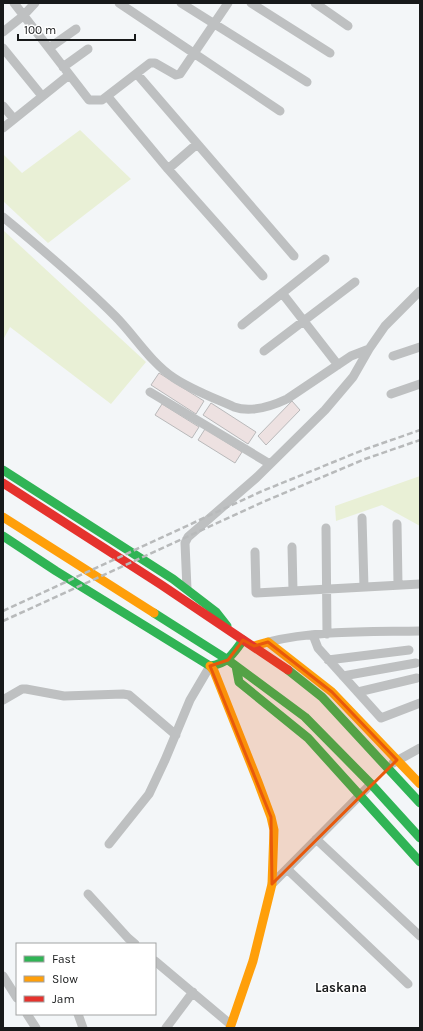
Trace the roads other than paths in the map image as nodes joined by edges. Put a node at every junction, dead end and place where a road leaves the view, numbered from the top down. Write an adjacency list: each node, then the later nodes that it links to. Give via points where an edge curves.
1 (14, 3): 8 (street)
2 (35, 3): 8 (street)
3 (119, 3): 17 (street)
4 (181, 3): 9 (street)
5 (228, 3): 9 (street)
6 (251, 3): 16 (street)
7 (315, 3): 10 (street)
8 (23, 16): 12 (street); 14 (street)
9 (214, 24): 17 (street); 20 (street)
10 (348, 26)
11 (76, 29): 14 (street)
12 (3, 32)
13 (3, 48): 21 (street)
14 (49, 48): 18 (street)
15 (88, 49): 18 (street)
16 (330, 53)
17 (195, 54): 19 (street, via 180,74 176,75 152,62); 24 (street)
18 (66, 71): 21 (street); 22 (street, via 89,100 102,100)
19 (137, 74): 22 (street); 27 (street)
20 (307, 82)
21 (42, 96): 25 (street)
22 (108, 97): 28 (street)
23 (3, 106): 25 (street)
24 (280, 111)
25 (14, 119): 26 (street)
26 (3, 128)
27 (197, 144): 28 (street); 30 (street)
28 (168, 169): 32 (street)
29 (3, 217): 42 (street, via 88,289 128,329 165,372 181,383 234,408 258,408 280,402)
30 (294, 256)
31 (325, 259): 35 (street)
32 (263, 276)
33 (355, 282): 36 (street)
34 (420, 291): 39 (street, via 385,326)
35 (282, 293): 36 (street); 37 (street)
36 (304, 320): 40 (street); 42 (street)
37 (242, 325)
38 (420, 347): 41 (street)
39 (369, 349): 42 (street, via 354,354); 46 (street, via 353,377 338,396)
40 (264, 351)
41 (393, 356)
42 (338, 364)
43 (420, 384): 45 (street)
44 (150, 392): 46 (street)
45 (391, 394)
46 (270, 464): 59 (street, via 188,538 185,543)
47 (3, 470): 59 (street)
48 (3, 483): 63 (street)
49 (3, 517): 71 (street)
50 (362, 518): 58 (street)
51 (397, 524): 57 (street)
52 (326, 528): 60 (street)
53 (3, 536): 73 (street)
54 (292, 546): 61 (street)
55 (255, 552): 61 (street, via 256,593)
56 (420, 584): 57 (street)
57 (398, 585): 58 (street)
58 (364, 587): 60 (street)
59 (187, 589): 63 (street, via 216,612)
60 (327, 589): 61 (street); 64 (street)
61 (294, 591)
62 (420, 631): 64 (street)
63 (231, 632): 66 (street)
64 (327, 634): 65 (street)
65 (313, 635): 67 (street); 70 (street, via 318,648)
66 (243, 640): 68 (street); 71 (street)
67 (268, 642): 68 (street); 81 (street, via 332,692)
68 (254, 646): 82 (street, via 322,697)
69 (409, 650): 70 (street)
70 (328, 660): 74 (street)
71 (232, 663): 73 (street); 82 (street); 84 (street, via 239,682 296,727)
72 (416, 663): 74 (street)
73 (210, 666): 79 (street, via 190,700); 91 (street, via 271,817 274,830)
74 (344, 676): 76 (street)
75 (417, 678): 76 (street)
76 (358, 692): 78 (street, via 381,718)
77 (3, 700): 79 (street, via 26,689 64,696 128,695)
78 (420, 703)
79 (176, 735): 88 (street, via 149,794)
80 (420, 748): 81 (street)
81 (397, 760): 82 (street); 83 (street)
82 (379, 776): 84 (street); 85 (street); 86 (street)
83 (420, 784)
84 (360, 795): 87 (street); 89 (street)
85 (420, 802)
86 (420, 838)
87 (316, 839): 90 (street); 93 (street)
88 (109, 844)
89 (420, 862)
90 (287, 869): 91 (street); 97 (street)
91 (272, 884): 102 (street, via 253,961)
92 (88, 894): 94 (street)
93 (420, 936)
94 (134, 943)
95 (156, 962): 98 (street)
96 (3, 976): 99 (street)
97 (408, 984)
98 (193, 992): 102 (street); 105 (street)
99 (16, 996)
100 (28, 1015): 103 (street)
101 (78, 1015): 104 (street)
102 (230, 1026)
103 (36, 1028)
104 (83, 1028)
105 (166, 1028)

